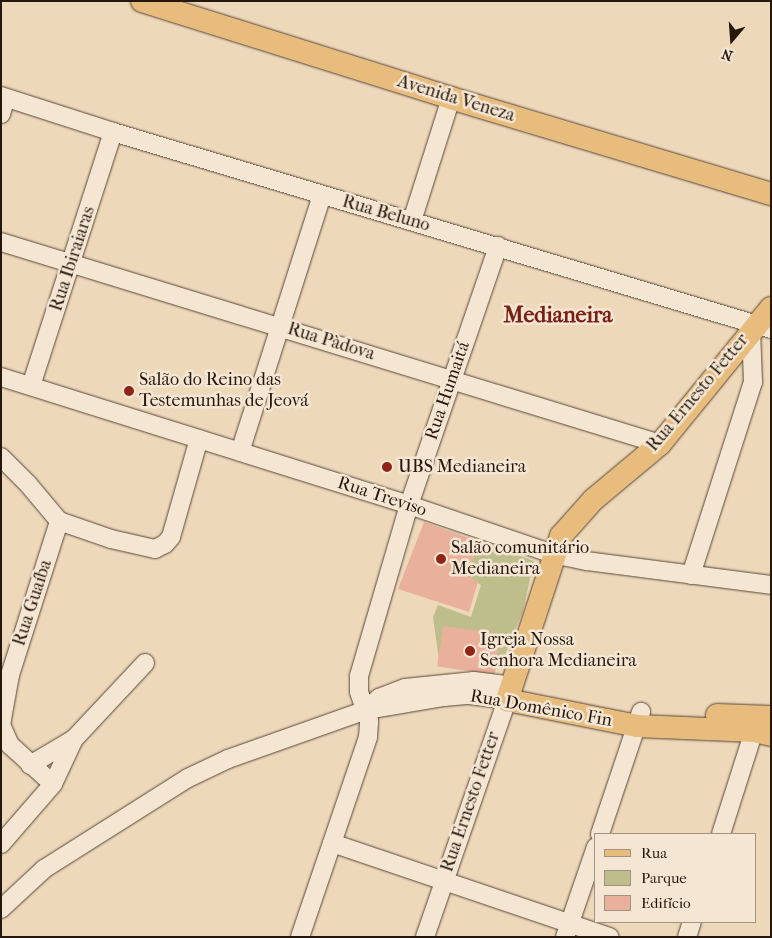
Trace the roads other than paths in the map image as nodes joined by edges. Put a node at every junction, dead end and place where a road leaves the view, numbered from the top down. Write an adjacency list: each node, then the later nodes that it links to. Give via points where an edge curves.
1 (142, 1): 3 (main road, Avenida Veneza)
2 (187, 1): 3 (main road, Avenida Veneza)
3 (214, 17): 4 (main road, Avenida Veneza)
4 (387, 70): 6 (main road, Avenida Veneza); 9 (main road, Avenida Veneza)
5 (4, 97): 7 (street); 8 (street, Rua Beluno)
6 (450, 98): 10 (main road, Avenida Veneza); 12 (street)
7 (1, 114)
8 (113, 132): 11 (street, Rua Beluno); 15 (street, Rua Ibiraiaras)
9 (771, 182)
10 (771, 194)
11 (322, 195): 12 (street, Rua Beluno); 17 (street)
12 (412, 221): 14 (street, Rua Beluno)
13 (1, 242): 15 (street, Rua Pàdova)
14 (498, 246): 18 (street, Rua Beluno); 20 (street, Rua Humaitá)
15 (71, 264): 17 (street, Rua Pàdova); 21 (street, Rua Ibiraiaras)
16 (771, 308): 18 (main road, Rua Ernesto Fetter)
17 (281, 327): 20 (street, Rua Pàdova); 24 (street)
18 (759, 328): 23 (main road, Rua Ernesto Fetter); 29 (street, via 750,396)
19 (1, 377): 21 (street, Rua Treviso)
20 (452, 378): 23 (street, Rua Pàdova); 26 (street, Rua Humaitá)
21 (31, 386): 22 (street, Rua Treviso)
22 (198, 439): 24 (street, Rua Treviso); 27 (street, via 171,537 165,544 155,549 111,539)
23 (660, 444): 28 (main road, Rua Ernesto Fetter, via 573,519)
24 (240, 452): 26 (street, Rua Treviso)
25 (1, 457): 27 (street)
26 (409, 506): 28 (street, Rua Treviso); 33 (street, Rua Humaitá, via 359,676 358,692)
27 (59, 521): 37 (street, Rua Guaíba, via 10,675 1,725 10,745)
28 (553, 554): 29 (street, Rua Treviso, via 587,562); 32 (main road, Rua Ernesto Fetter)
29 (691, 575): 30 (street, Rua Treviso)
30 (771, 585)
31 (145, 663): 36 (street)
32 (509, 693): 33 (street, Rua Domênico Fin, via 444,697); 34 (main road, Rua Domênico Fin); 44 (street, Rua Ernesto Fetter)
33 (366, 710): 41 (street, Rua Humaitá, via 370,730); 45 (street, Rua Domênico Fin, via 228,759 188,778 44,870)
34 (639, 719): 35 (main road, Rua Domênico Fin); 39 (street)
35 (764, 725): 40 (street)
36 (74, 739): 37 (street); 38 (street)
37 (30, 765): 38 (street, Rua Guaíba)
38 (53, 784): 42 (street)
39 (600, 833)
40 (720, 833)
41 (332, 843): 44 (street); 48 (street, Rua Humaitá)
42 (1, 844)
43 (594, 853): 47 (street)
44 (444, 880): 47 (street); 49 (street, Rua Ernesto Fetter)
45 (1, 909)
46 (692, 923): 51 (street)
47 (567, 930): 50 (street)
48 (300, 937)
49 (425, 937)
50 (609, 937)
51 (687, 937)

